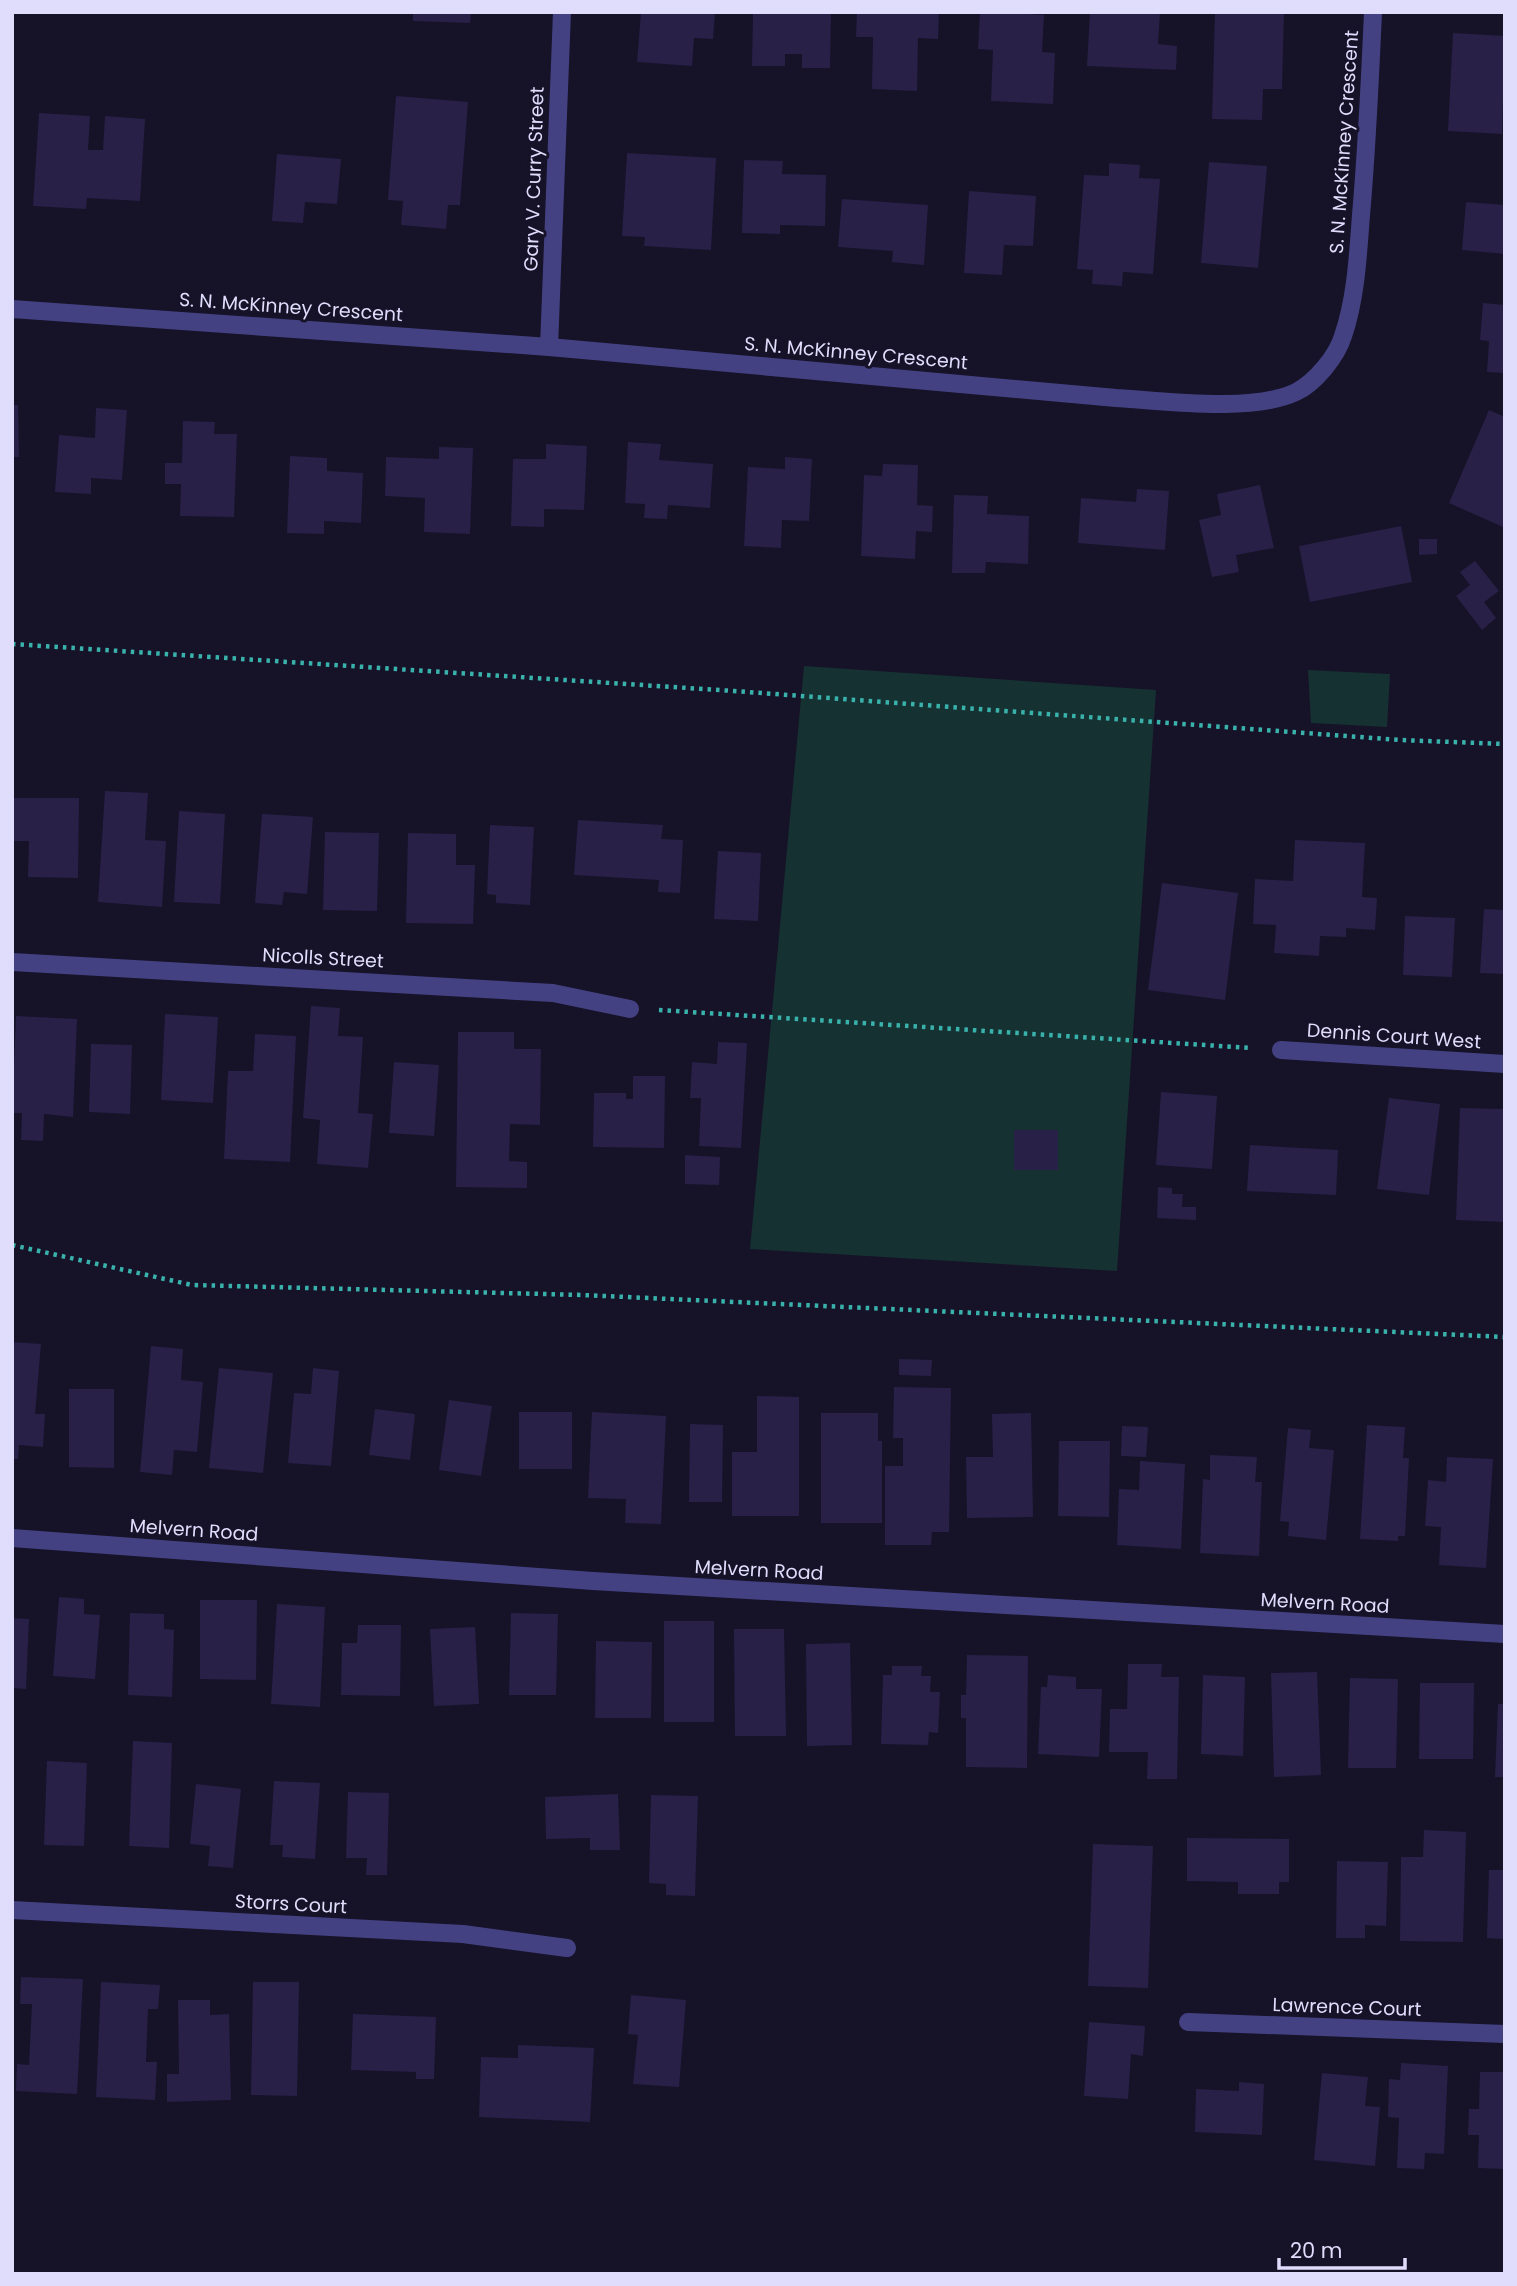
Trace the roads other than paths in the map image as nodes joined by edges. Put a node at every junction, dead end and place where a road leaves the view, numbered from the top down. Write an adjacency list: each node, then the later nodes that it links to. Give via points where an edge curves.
1 (562, 12): 4 (street, Gary V. Curry Street)
2 (1373, 12): 4 (street, S. N. McKinney Crescent, via 1368,133 1353,296 1340,345 1327,367 1297,392 1252,403 1193,403)
3 (12, 309): 4 (street, S. N. McKinney Crescent)
4 (549, 347)
5 (12, 962): 6 (street, Nicolls Street, via 553,993)
6 (630, 1009)
7 (1281, 1050): 8 (street, Dennis Court West)
8 (1505, 1064)
9 (12, 1538): 10 (street, Melvern Road, via 593,1581)
10 (1505, 1634)
11 (12, 1910): 12 (street, Storrs Court, via 463,1934)
12 (567, 1948)
13 (1188, 2022): 14 (street, Lawrence Court)
14 (1505, 2034)

